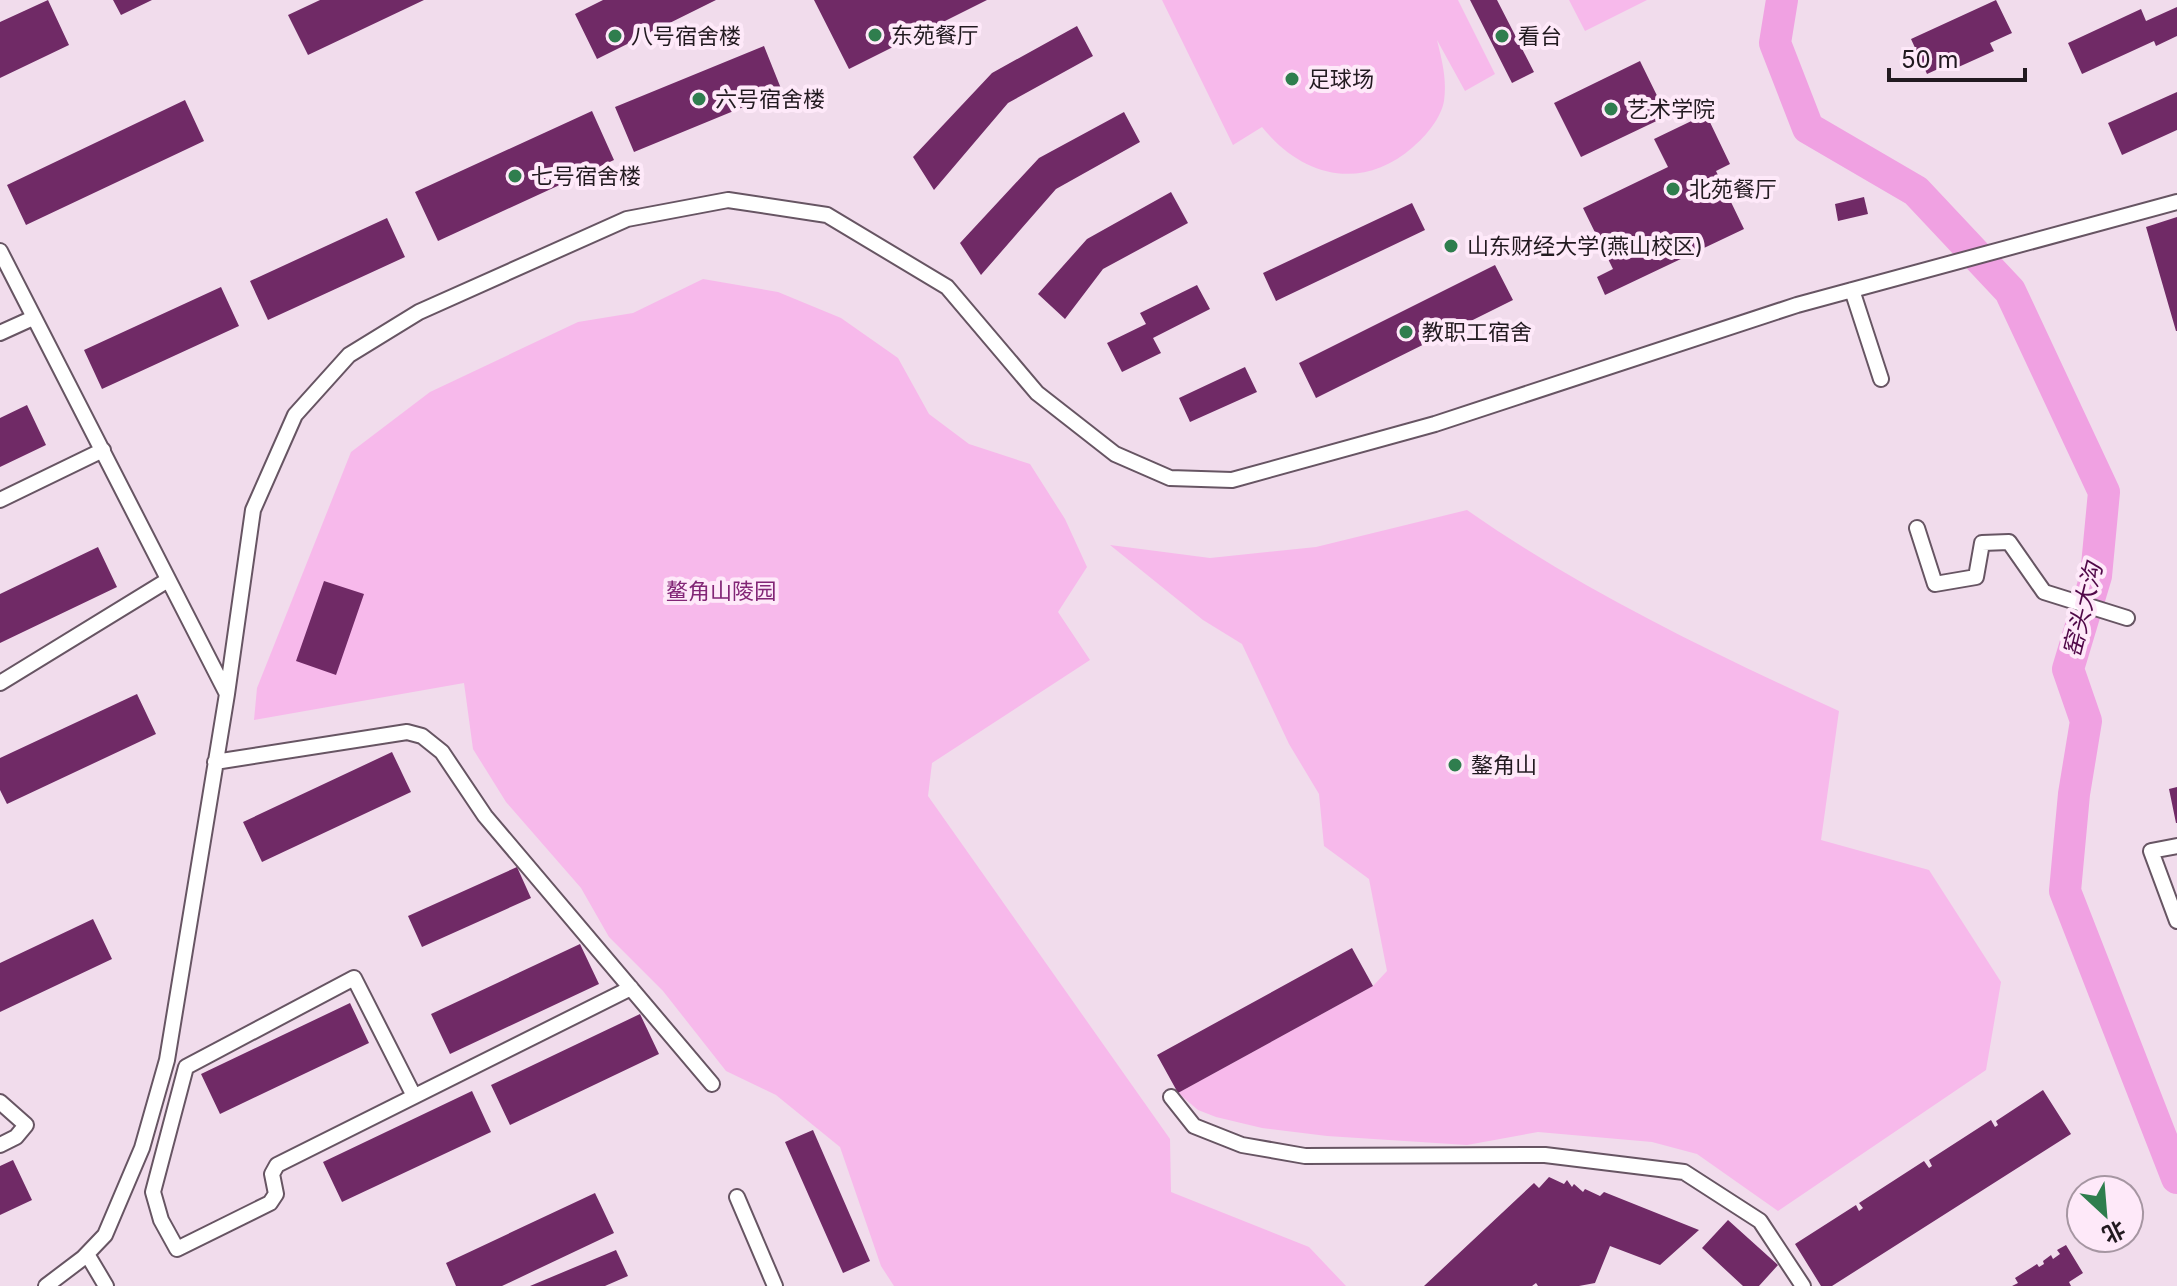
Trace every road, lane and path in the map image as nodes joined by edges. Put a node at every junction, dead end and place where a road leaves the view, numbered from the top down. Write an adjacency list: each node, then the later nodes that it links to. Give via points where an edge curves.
1 (2177, 202): 3 (street)
2 (0, 251): 4 (street)
3 (1852, 290): 6 (street); 13 (street, via 1391,436 1232,480 1170,478 1115,454 1037,393 947,287 827,215 728,200 627,219 419,312 349,355 295,415 253,510)
4 (33, 318): 5 (street); 7 (street)
5 (0, 333)
6 (1881, 379)
7 (103, 450): 8 (street); 10 (street)
8 (0, 500)
9 (1917, 528): 11 (street, via 1935,584 1976,577 1982,543 2009,542 2044,592)
10 (168, 580): 12 (street); 13 (street)
11 (2127, 618)
12 (0, 683)
13 (227, 694): 14 (street)
14 (215, 762): 17 (street, via 407,732 422,736 442,752 485,816); 24 (street, via 167,1060 121,1202 105,1235)
15 (2177, 846): 16 (street, via 2151,851)
16 (2177, 921)
17 (631, 988): 18 (street); 19 (street)
18 (712, 1084)
19 (414, 1096): 19 (street, via 277,1165 272,1174 276,1194 270,1203 177,1249 153,1192 186,1067 354,978)
20 (1171, 1097): 28 (street, via 1194,1126 1242,1145 1305,1156 1545,1155 1684,1172 1760,1221)
21 (0, 1102): 22 (street, via 26,1125)
22 (0, 1145)
23 (737, 1197): 27 (street)
24 (87, 1254): 25 (street); 26 (street)
25 (46, 1286)
26 (106, 1286)
27 (775, 1286)
28 (1803, 1286)

